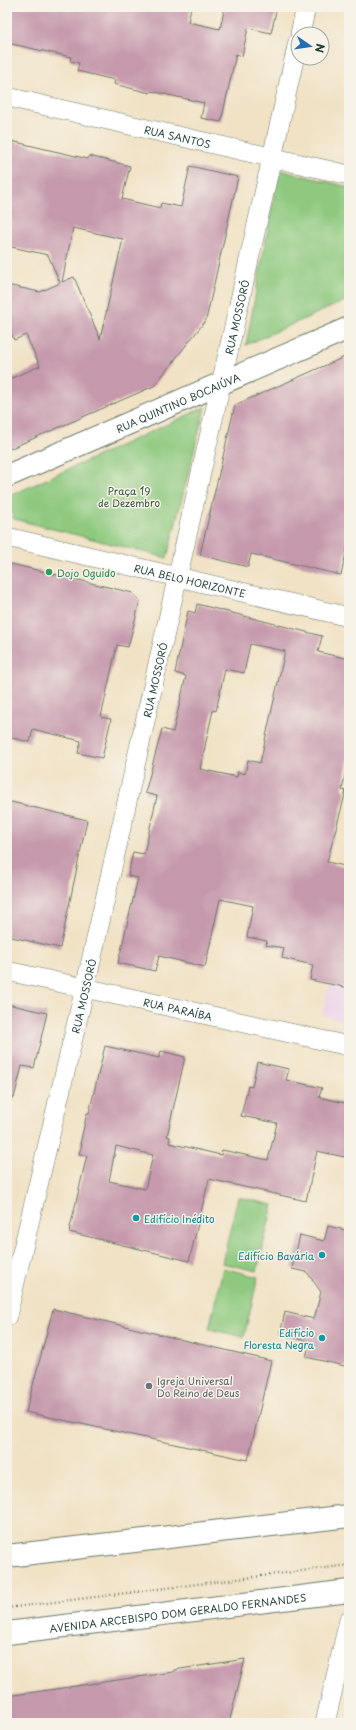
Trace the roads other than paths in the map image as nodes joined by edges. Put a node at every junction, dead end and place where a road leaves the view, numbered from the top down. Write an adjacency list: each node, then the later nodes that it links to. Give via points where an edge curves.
1 (306, 7): 2 (street)
2 (302, 26)
3 (292, 66): 5 (street, RUA MOSSORÓ)
4 (7, 98): 5 (street, RUA SANTOS)
5 (271, 158): 6 (street, RUA SANTOS); 8 (street, RUA MOSSORÓ)
6 (349, 175)
7 (349, 328): 8 (main road, RUA QUINTINO BOCAIÚVA)
8 (222, 382): 9 (main road, RUA QUINTINO BOCAIÚVA); 11 (street, RUA MOSSORÓ)
9 (7, 476)
10 (10, 535): 11 (street, RUA BELO HORIZONTE)
11 (178, 578): 12 (street, RUA BELO HORIZONTE); 14 (street, RUA MOSSORÓ)
12 (349, 617)
13 (7, 971): 14 (street, RUA PARAÍBA)
14 (85, 988): 15 (street, RUA PARAÍBA); 16 (street, RUA MOSSORÓ)
15 (349, 1046)
16 (7, 1316)
17 (349, 1515): 18 (main road)
18 (7, 1556)
19 (349, 1591): 21 (main road, AVENIDA ARCEBISPO DOM GERALDO FERNANDES)
20 (349, 1620): 22 (street)
21 (7, 1633)
22 (325, 1723)

